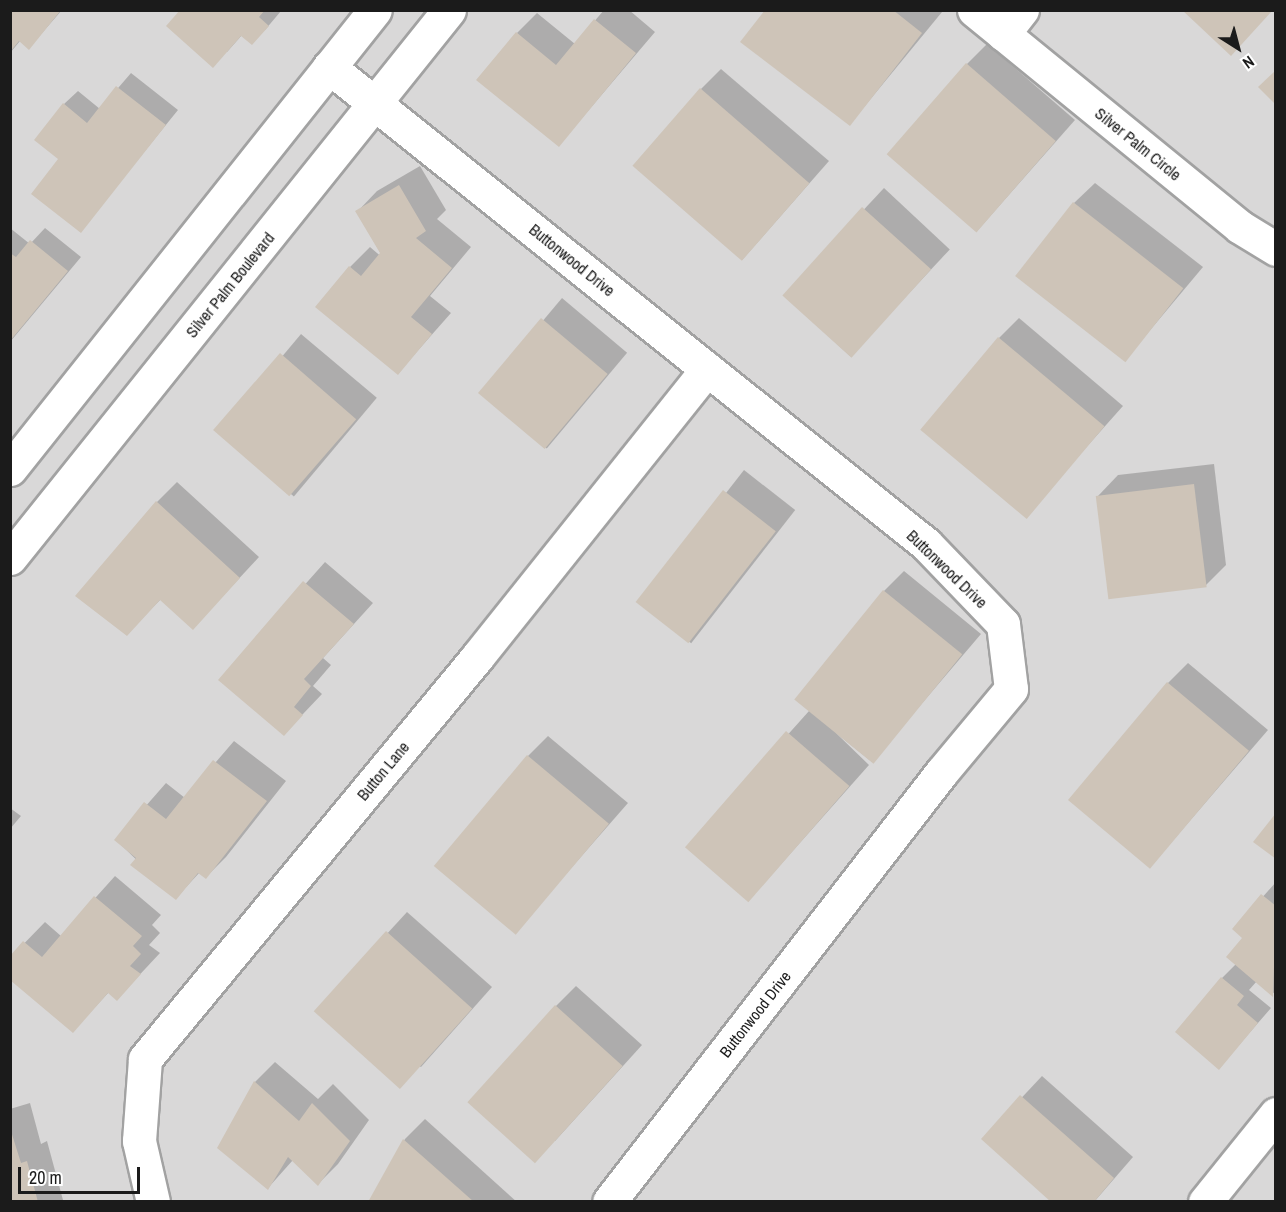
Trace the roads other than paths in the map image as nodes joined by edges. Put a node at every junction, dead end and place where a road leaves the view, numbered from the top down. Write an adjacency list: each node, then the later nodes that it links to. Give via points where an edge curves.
1 (375, 10): 5 (street)
2 (449, 10): 6 (street, Silver Palm Boulevard)
3 (974, 10): 4 (street, Silver Palm Circle)
4 (1013, 22): 7 (street, Silver Palm Circle, via 1240,227)
5 (329, 68): 6 (street, Buttonwood Drive); 9 (street)
6 (376, 103): 8 (street, Buttonwood Drive); 10 (street, Silver Palm Boulevard)
7 (1275, 249)
8 (707, 369): 12 (street, Button Lane, via 478,656 145,1059 139,1141); 13 (street, Buttonwood Drive, via 926,544 1003,624 1011,689 941,773)
9 (10, 469)
10 (10, 558)
11 (1275, 1114): 14 (street)
12 (153, 1202)
13 (609, 1202)
14 (1205, 1202)

